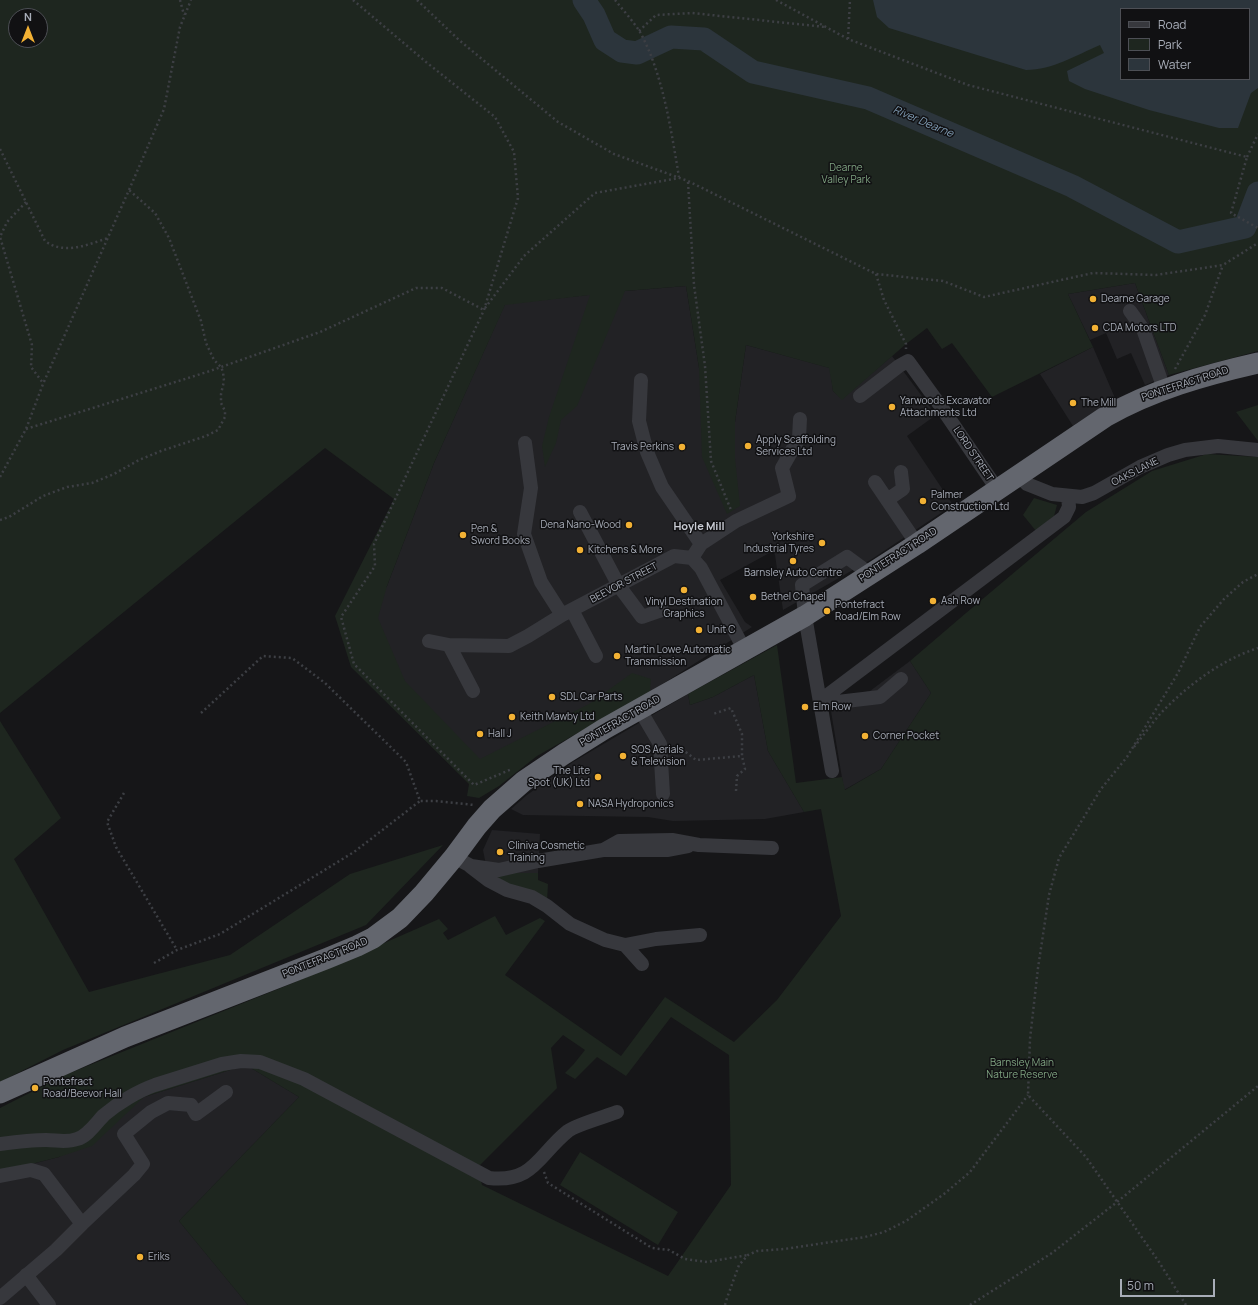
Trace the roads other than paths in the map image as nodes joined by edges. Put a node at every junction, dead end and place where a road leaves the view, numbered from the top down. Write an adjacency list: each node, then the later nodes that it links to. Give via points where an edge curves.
1 (1130, 311): 4 (street, via 1143,329)
2 (1258, 363): 4 (highway, PONTEFRACT ROAD)
3 (641, 380): 16 (street, via 639,421 647,452 662,487)
4 (1164, 389): 10 (highway, PONTEFRACT ROAD, via 1102,412)
5 (860, 396): 12 (street, LORD STREET, via 908,361)
6 (800, 419): 16 (street, via 799,438 782,468 790,496 736,521)
7 (525, 443): 21 (street, via 531,488 524,534 541,582)
8 (1258, 450): 13 (street, OAKS LANE, via 1218,446 1185,450 1140,467 1094,493 1082,497)
9 (901, 472): 14 (street, via 903,489)
10 (1018, 475): 12 (highway, PONTEFRACT ROAD); 13 (street, OAKS LANE, via 1027,484 1038,489)
11 (875, 482): 14 (street)
12 (997, 489): 17 (highway, PONTEFRACT ROAD)
13 (1068, 496): 29 (street, via 1069,507 1064,517)
14 (887, 500): 17 (street)
15 (580, 512): 19 (street)
16 (701, 544): 18 (street)
17 (917, 544): 22 (highway, PONTEFRACT ROAD)
18 (692, 558): 19 (street, BEEVOR STREET, via 674,556); 25 (street, via 701,568)
19 (619, 586): 20 (street, via 642,617); 21 (street, BEEVOR STREET)
20 (662, 610)
21 (567, 612): 24 (street, BEEVOR STREET, via 509,646); 26 (street)
22 (805, 616): 25 (highway, PONTEFRACT ROAD); 29 (street)
23 (429, 641): 24 (street, BEEVOR STREET)
24 (449, 645): 28 (street)
25 (744, 650): 30 (highway, PONTEFRACT ROAD)
26 (596, 656)
27 (901, 679): 29 (street, via 880,697 829,703)
28 (473, 691)
29 (821, 700): 31 (street)
30 (640, 710): 32 (street, via 660,744); 34 (highway, PONTEFRACT ROAD, via 564,754 524,781 477,826)
31 (832, 771)
32 (663, 794)
33 (772, 848): 34 (street, via 699,845 672,840 618,841 604,850 499,870)
34 (462, 862): 36 (street, via 506,890 532,897 570,924 605,940); 39 (highway, PONTEFRACT ROAD, via 387,928 357,946 126,1037)
35 (700, 936): 36 (street)
36 (625, 944): 37 (street)
37 (642, 964)
38 (226, 1092): 43 (street, via 196,1114 191,1105 168,1103 151,1112 124,1134 143,1164 134,1176)
39 (0, 1093)
40 (617, 1112): 41 (street, via 569,1130 530,1170 515,1177 489,1178 304,1079 260,1062 250,1061 222,1064 144,1089 105,1115 78,1139 63,1142 30,1140)
41 (0, 1144)
42 (0, 1176): 43 (street, via 31,1170 44,1174)
43 (82, 1224): 44 (street)
44 (26, 1275): 45 (street); 46 (street)
45 (0, 1298)
46 (49, 1305)

